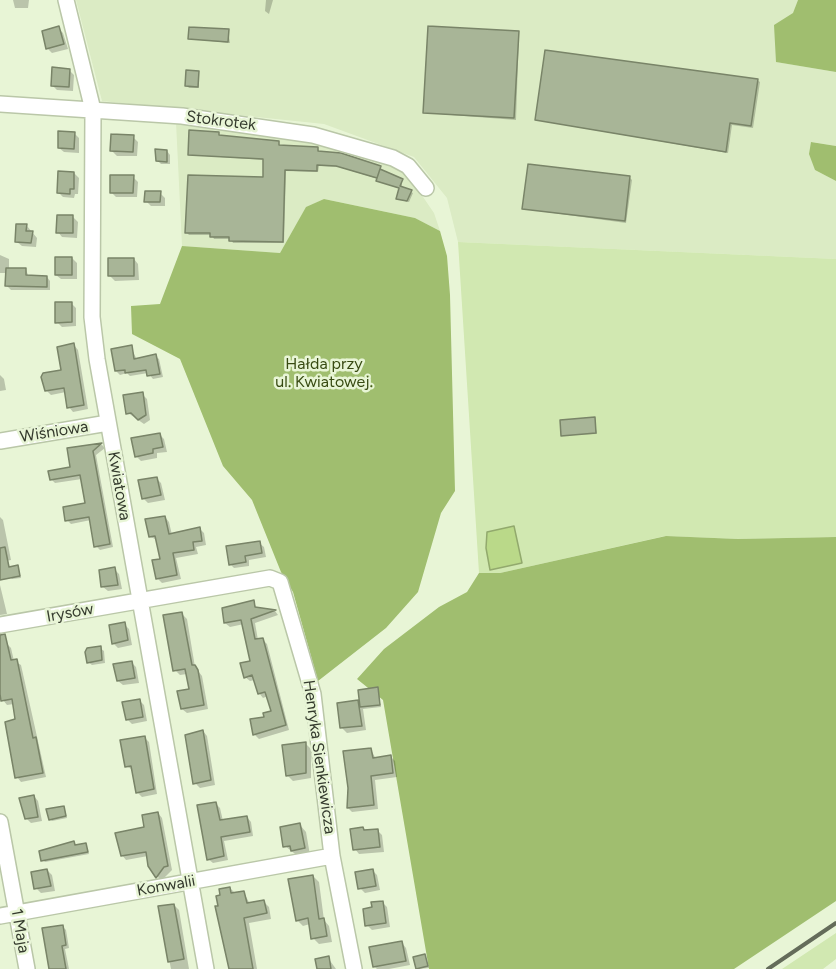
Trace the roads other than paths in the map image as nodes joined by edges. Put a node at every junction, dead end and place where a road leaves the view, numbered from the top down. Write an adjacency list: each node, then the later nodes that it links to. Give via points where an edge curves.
1 (66, 0): 3 (street, Kwiatowa)
2 (0, 104): 3 (street, Stokrotek)
3 (93, 110): 4 (street, Stokrotek, via 182,116 313,135 393,158 408,166); 5 (street, Kwiatowa, via 92,317)
4 (426, 188)
5 (108, 423): 6 (street, Wiśniowa); 7 (street, Kwiatowa)
6 (0, 441)
7 (140, 600): 8 (street, Irysów); 10 (street, Henryka Sienkiewicza, via 270,578 280,582 313,694); 11 (street, Kwiatowa)
8 (0, 625)
9 (0, 822): 12 (street, 1 Maja)
10 (332, 855): 11 (street, Konwalii); 16 (street, Henryka Sienkiewicza)
11 (190, 881): 12 (street, Konwalii); 15 (street, Kwiatowa)
12 (16, 913): 13 (street, Konwalii); 14 (street, 1 Maja)
13 (0, 916)
14 (27, 969)
15 (206, 969)
16 (354, 969)

